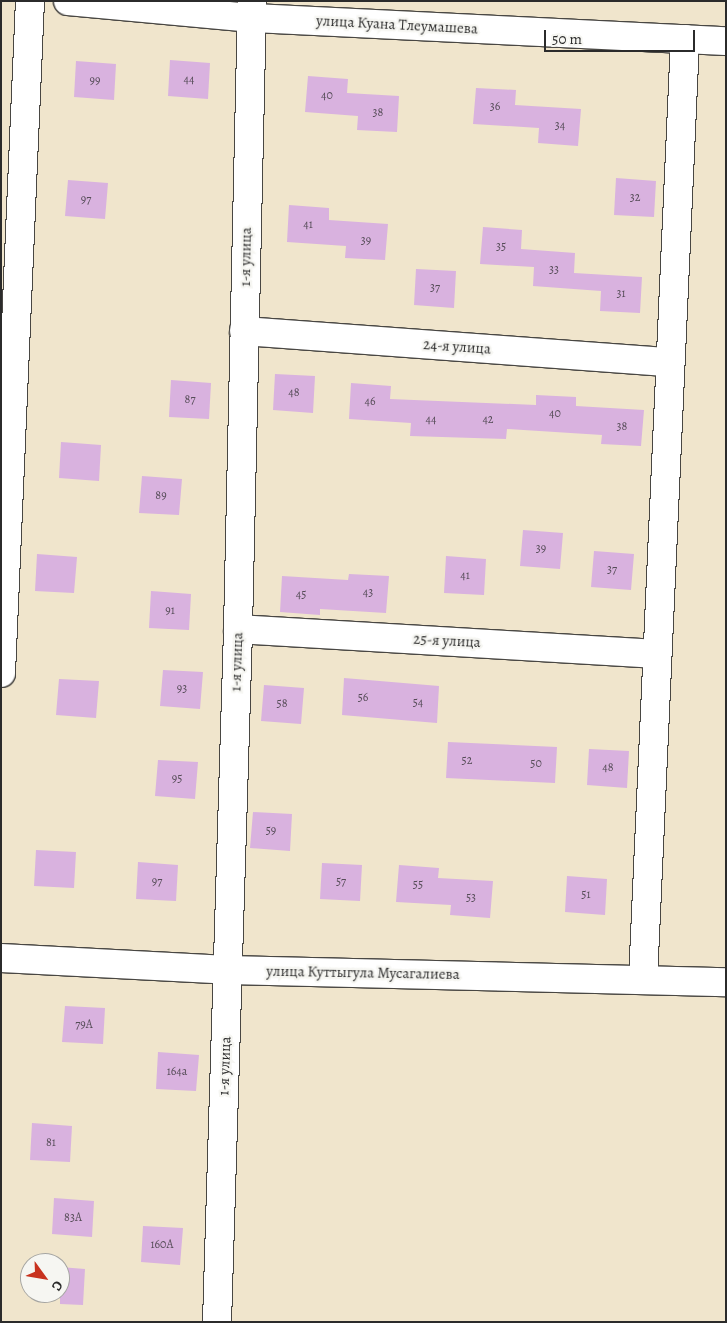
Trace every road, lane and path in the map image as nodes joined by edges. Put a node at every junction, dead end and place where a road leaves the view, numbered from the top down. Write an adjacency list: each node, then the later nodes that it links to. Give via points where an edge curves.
1 (30, 1): 6 (street)
2 (68, 1): 3 (street, улица Куана Тлеумашева)
3 (252, 10): 4 (street, улица Куана Тлеумашева); 7 (street, 1-я улица)
4 (685, 39): 5 (street, улица Куана Тлеумашева); 8 (street)
5 (726, 41)
6 (11, 228): 11 (street)
7 (244, 331): 8 (street, 24-я улица); 9 (street, 1-я улица)
8 (669, 362): 10 (street)
9 (238, 629): 10 (street, 25-я улица); 13 (street, 1-я улица)
10 (656, 654): 14 (street)
11 (1, 673)
12 (1, 958): 13 (street, улица Куттыгула Мусагалиева)
13 (228, 970): 14 (street, улица Куттыгула Мусагалиева); 16 (street, 1-я улица)
14 (643, 980): 15 (street, улица Куттыгула Мусагалиева)
15 (726, 982)
16 (217, 1322)

